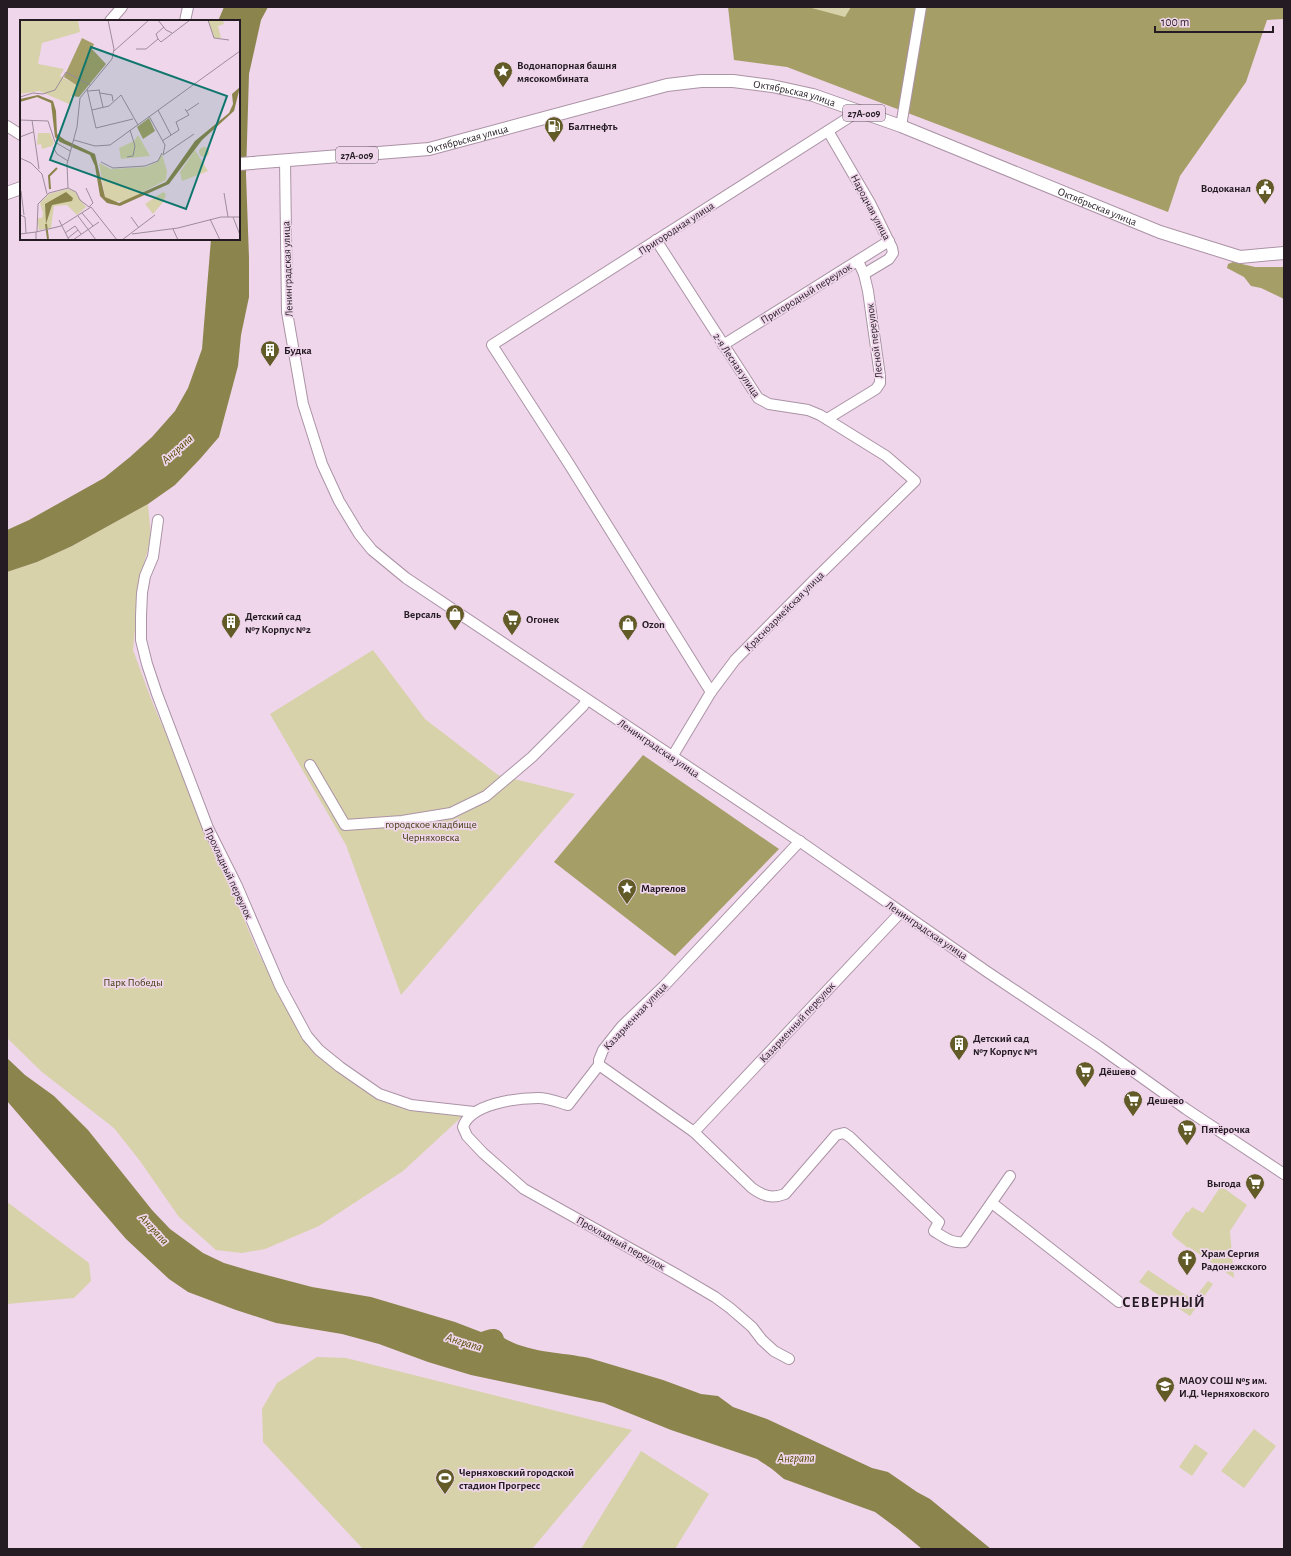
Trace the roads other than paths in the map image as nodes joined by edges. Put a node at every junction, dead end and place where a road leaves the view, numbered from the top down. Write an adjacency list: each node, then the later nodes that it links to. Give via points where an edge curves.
1 (122, 7): 4 (street)
2 (188, 7): 5 (street)
3 (921, 7): 8 (street)
4 (111, 20)
5 (185, 20)
6 (859, 111): 8 (main road, Октябрьская улица / 27А-009); 9 (street, Пригородная улица); 11 (main road, Октябрьская улица / 27А-009, via 813,95 772,86 733,81 701,81 667,85 429,149)
7 (7, 126): 10 (street)
8 (901, 126): 17 (main road, Октябрьская улица / 27А-009, via 1160,232 1240,256)
9 (828, 131): 15 (street, Пригородная улица); 16 (street, Народная улица)
10 (20, 134)
11 (285, 160): 12 (main road, 27А-009); 25 (street, Ленинградская улица, via 287,312 303,404 322,464 339,501 372,550 406,578)
12 (240, 164)
13 (20, 188): 14 (main road)
14 (7, 193)
15 (656, 240): 20 (street, 2-я Лесная улица); 24 (street, Пригородная улица, via 492,345 570,464)
16 (889, 241): 18 (street, Пригородный переулок); 19 (street, Народная улица, via 892,256)
17 (1284, 253)
18 (858, 261): 19 (street, Лесной переулок); 20 (street, Пригородный переулок)
19 (864, 274): 21 (street, Лесной переулок, via 880,384)
20 (723, 345): 21 (street, 2-я Лесная улица, via 762,401 776,406 808,410)
21 (827, 419): 22 (street, 2-я Лесная улица, via 886,456)
22 (915, 481): 24 (street, Красноармейская улица, via 735,660)
23 (158, 520): 31 (street, Прохладный переулок, via 153,557 145,576 142,593 141,640 147,664 208,828 237,886 280,986 307,1036 319,1050 379,1094 410,1105)
24 (711, 692): 26 (street, Красноармейская улица)
25 (587, 700): 26 (street, Ленинградская улица); 27 (street, via 532,757 486,796 451,813 402,821 345,825)
26 (672, 757): 28 (street, Ленинградская улица)
27 (310, 765)
28 (800, 841): 29 (street, Ленинградская улица); 30 (street, Казарменная улица, via 664,986 622,1026 603,1050)
29 (901, 912): 32 (street, Казарменный переулок); 33 (street, Ленинградская улица)
30 (599, 1065): 31 (street, via 568,1105 537,1098 497,1103); 32 (street, Казарменная улица)
31 (474, 1112): 37 (street, Прохладный переулок, via 465,1120 463,1127 467,1136 524,1189 715,1298 752,1327 774,1350)
32 (694, 1132): 35 (street, Казарменная улица, via 757,1191 770,1197 778,1197 792,1188 836,1135 844,1133 938,1222 934,1231 958,1243 964,1242)
33 (1284, 1174)
34 (1010, 1176): 35 (street)
35 (992, 1203): 36 (street)
36 (1119, 1302)
37 (789, 1359)

